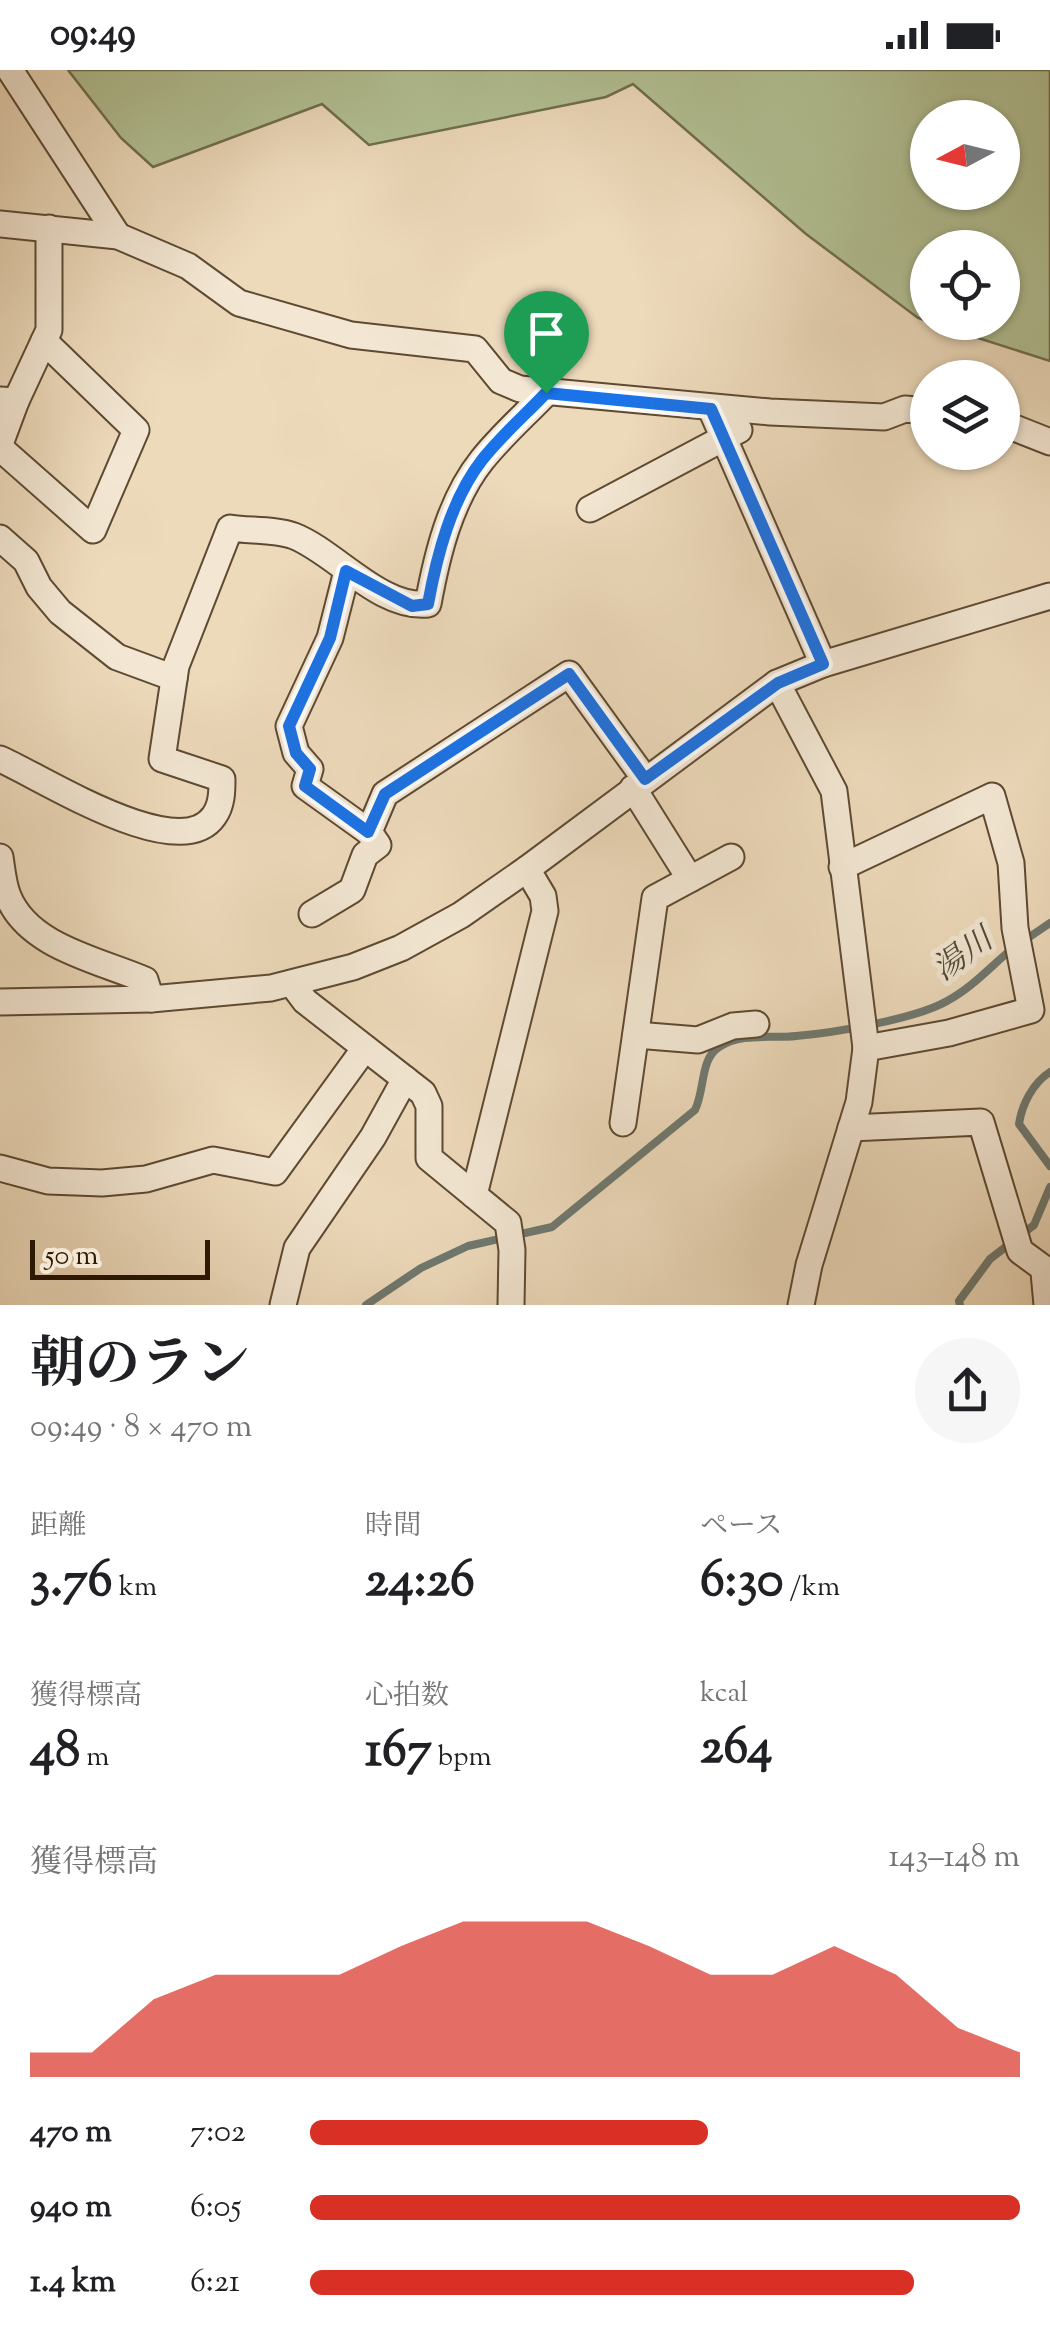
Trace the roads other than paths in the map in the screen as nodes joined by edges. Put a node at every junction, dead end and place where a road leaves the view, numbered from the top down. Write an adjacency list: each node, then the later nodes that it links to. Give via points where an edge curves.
1 (10, 70): 4 (street)
2 (0, 224): 3 (street)
3 (49, 228): 4 (street); 5 (street)
4 (118, 236): 6 (street, via 188,266 239,303 351,336 474,350 501,381)
5 (44, 340): 7 (street); 14 (street, via 136,430 93,530)
6 (546, 393): 8 (street); 17 (street, via 480,462 442,542 428,604 412,606)
7 (8, 400): 14 (street)
8 (711, 409): 10 (street); 12 (street)
9 (910, 409): 10 (street, via 884,418)
10 (770, 412): 12 (street)
11 (1020, 430): 13 (street)
12 (725, 438): 15 (street); 19 (street)
13 (1050, 442)
14 (0, 447)
15 (590, 509)
16 (0, 538): 20 (street, via 26,561 60,612 117,656)
17 (346, 571): 20 (street, via 294,536 230,528); 24 (street, via 330,638 289,726 290,741 310,769 305,786)
18 (1050, 596): 19 (street)
19 (823, 664): 21 (street)
20 (174, 678): 22 (street, via 162,759 222,779 222,800 202,827 182,831 128,822)
21 (778, 683): 23 (street); 27 (street, via 834,791)
22 (0, 759)
23 (639, 784): 24 (street, via 569,674 385,794); 28 (street); 29 (street)
24 (368, 832): 30 (street, via 378,845 365,856 352,890)
25 (732, 856): 29 (street)
26 (0, 857): 32 (street, via 7,895 26,924 51,942 145,980)
27 (842, 866): 35 (street); 35 (street, via 992,796 1011,864 1030,1010 949,1033)
28 (527, 869): 31 (street, via 401,948); 42 (street, via 545,911)
29 (690, 880): 36 (street, via 656,898)
30 (312, 914)
31 (294, 985): 32 (street); 37 (street)
32 (151, 998): 33 (street)
33 (0, 1002)
34 (756, 1024): 36 (street, via 698,1040)
35 (863, 1031): 40 (street)
36 (636, 1035): 39 (street)
37 (365, 1048): 38 (street); 41 (street, via 275,1172 213,1160 146,1179 102,1183 48,1181)
38 (405, 1079): 42 (street, via 429,1106 429,1158); 44 (street, via 297,1248)
39 (623, 1123)
40 (851, 1128): 43 (street, via 981,1122 1020,1251); 46 (street)
41 (0, 1168)
42 (474, 1196): 45 (street, via 508,1223)
43 (1047, 1272): 47 (street)
44 (284, 1305)
45 (511, 1305)
46 (801, 1305)
47 (1048, 1305)

